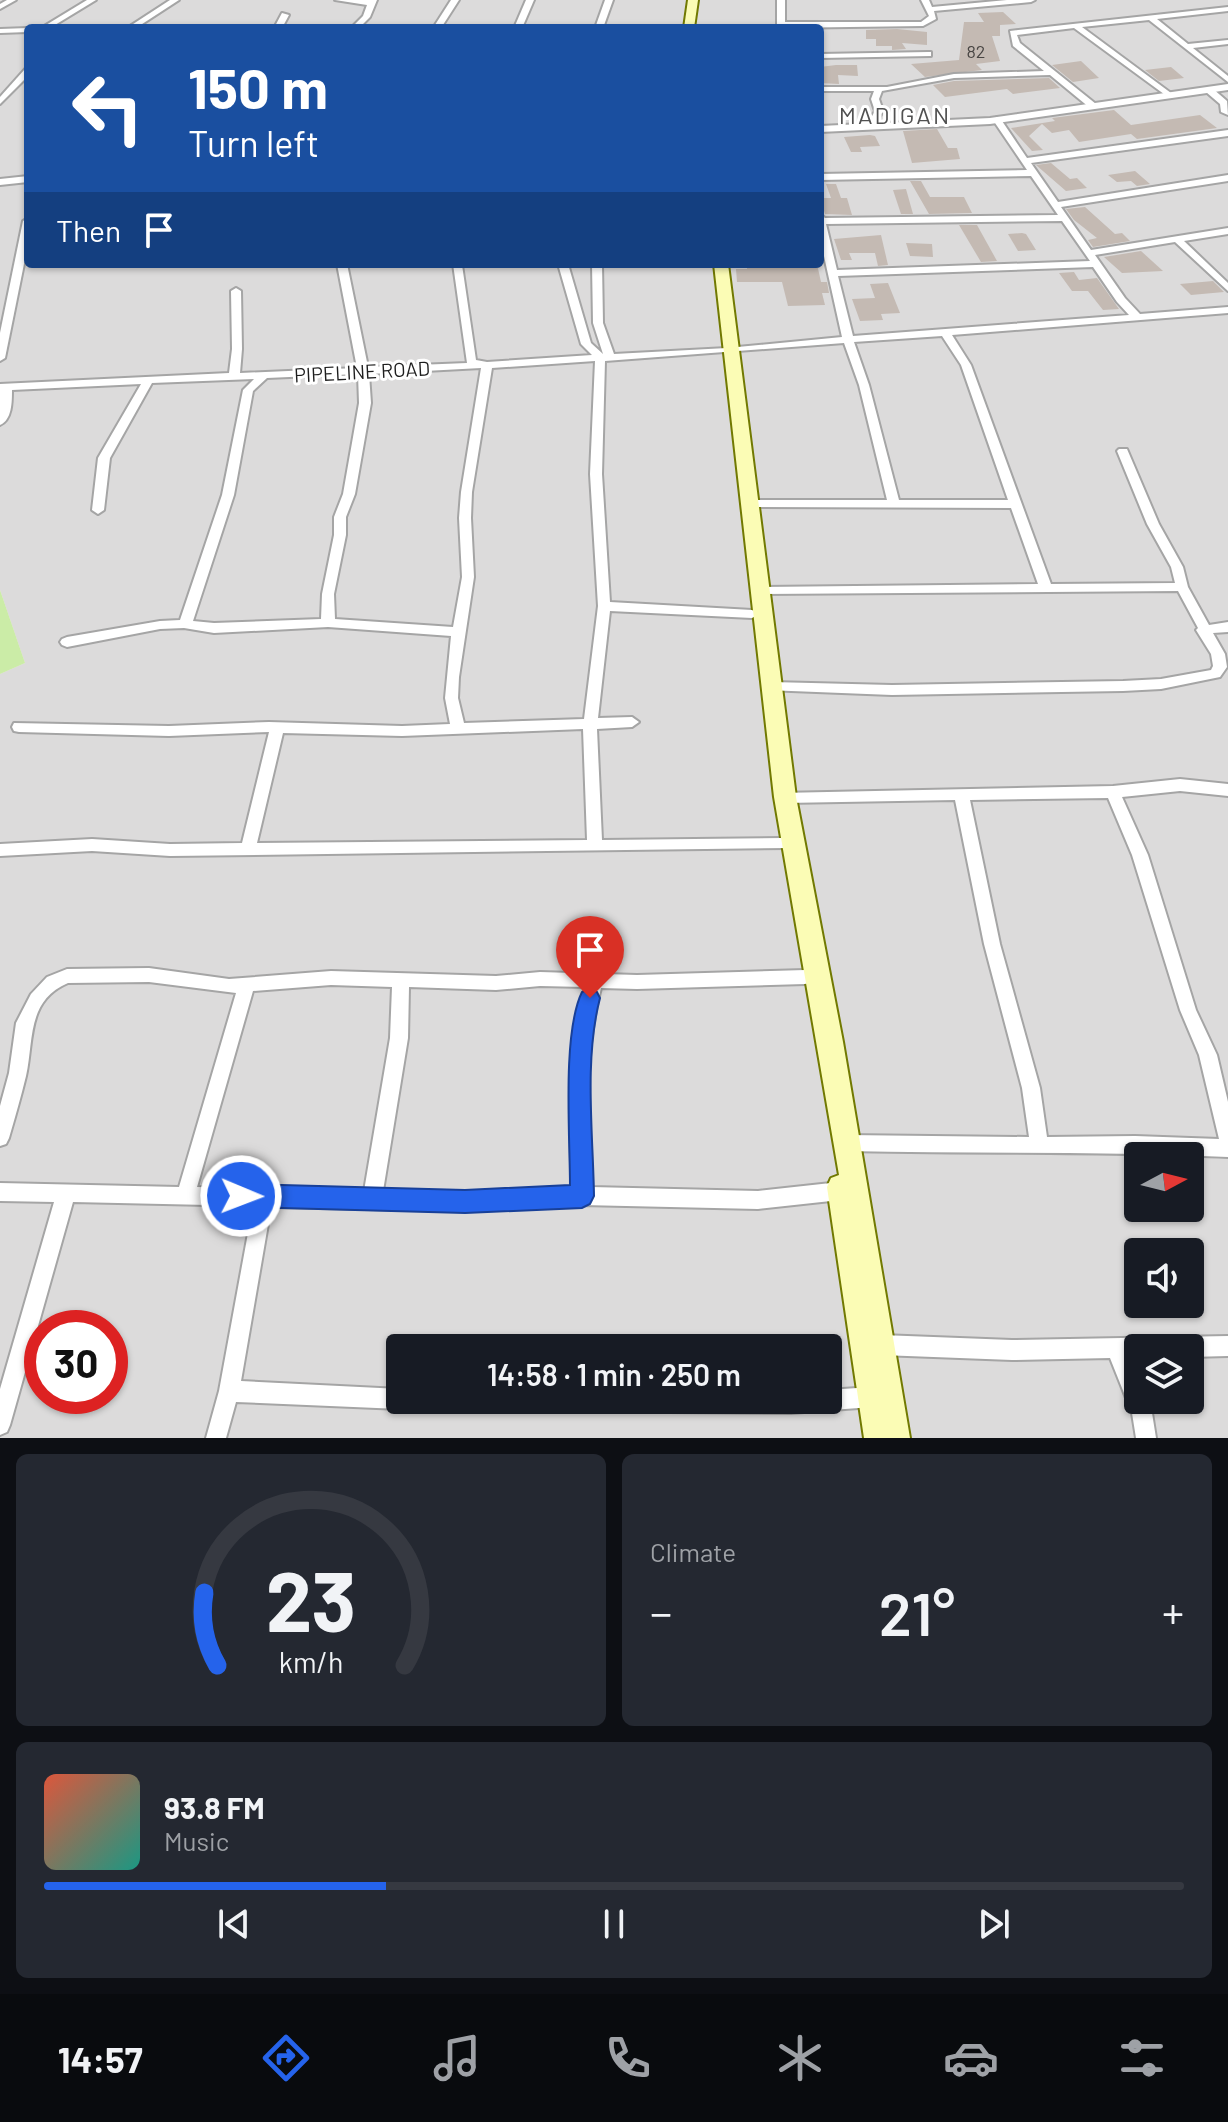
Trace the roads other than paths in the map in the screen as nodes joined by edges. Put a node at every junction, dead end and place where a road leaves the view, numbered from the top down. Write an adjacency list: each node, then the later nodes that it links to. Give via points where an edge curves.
1 (12, 0): 14 (street)
2 (92, 0): 19 (street)
3 (175, 0): 20 (street)
4 (339, 0): 13 (street)
5 (455, 0): 23 (street)
6 (530, 0): 24 (street)
7 (609, 0): 25 (street)
8 (693, 0): 26 (main road)
9 (700, 0): 27 (main road)
10 (781, 0): 28 (street)
11 (925, 0): 15 (street)
12 (1031, 0): 15 (street)
13 (372, 2): 22 (street)
14 (0, 7)
15 (930, 9): 29 (street, via 933,17 923,24)
16 (1228, 9): 18 (street)
17 (285, 15): 21 (street)
18 (1151, 18): 30 (street); 34 (street)
19 (52, 24)
20 (137, 24)
21 (280, 24)
22 (359, 24)
23 (440, 24)
24 (520, 24)
25 (600, 24)
26 (690, 24)
27 (697, 24)
28 (782, 24)
29 (824, 25)
30 (1077, 27): 37 (street, via 1012,34 1016,44); 44 (street)
31 (24, 30): 32 (street)
32 (0, 31)
33 (1228, 42): 34 (street)
34 (1188, 46): 39 (street)
35 (928, 54): 36 (street)
36 (824, 56)
37 (1050, 73): 42 (street, via 954,76); 46 (street)
38 (24, 75): 45 (street)
39 (1228, 80)
40 (1228, 87): 43 (street)
41 (824, 89): 42 (street)
42 (879, 90): 49 (street)
43 (1209, 90): 44 (street); 47 (street)
44 (1168, 95): 46 (street)
45 (0, 102)
46 (1093, 106): 48 (street)
47 (1228, 113)
48 (997, 120): 49 (street); 52 (street)
49 (879, 126): 50 (street)
50 (824, 129)
51 (1228, 133): 52 (street)
52 (1024, 161): 53 (street)
53 (1032, 173): 54 (street); 58 (street)
54 (824, 177)
55 (1228, 178): 58 (street)
56 (24, 179): 57 (street)
57 (0, 182)
58 (1055, 205): 59 (street)
59 (1063, 218): 60 (street); 65 (street)
60 (824, 219)
61 (1228, 231): 62 (street)
62 (1177, 239): 65 (street); 74 (street)
63 (24, 241): 82 (street)
64 (824, 245): 73 (street)
65 (1089, 253): 66 (street)
66 (1097, 264): 73 (street); 77 (street)
67 (343, 268): 84 (street)
68 (457, 268): 83 (street, via 470,358)
69 (564, 268): 81 (street, via 586,344)
70 (597, 268): 81 (street, via 596,322)
71 (715, 268): 80 (main road)
72 (721, 268): 80 (main road)
73 (833, 273): 79 (street)
74 (1228, 288)
75 (236, 291): 86 (street)
76 (1228, 310): 77 (street, PIPELINE ROAD)
77 (1138, 318): 78 (street, PIPELINE ROAD)
78 (945, 332): 79 (street, PIPELINE ROAD); 93 (street, via 966,365)
79 (848, 339): 80 (street, PIPELINE ROAD); 92 (street)
80 (727, 350): 81 (street, PIPELINE ROAD); 91 (main road); 99 (main road)
81 (605, 356): 83 (street, PIPELINE ROAD); 98 (street, via 596,474)
82 (0, 358)
83 (487, 365): 84 (street, PIPELINE ROAD); 104 (street, via 468,475 469,574)
84 (363, 371): 85 (street, PIPELINE ROAD); 100 (street, via 365,403 340,517)
85 (263, 376): 86 (street, PIPELINE ROAD); 101 (street, via 248,390 228,495)
86 (234, 377): 87 (street, PIPELINE ROAD)
87 (148, 381): 88 (street, PIPELINE ROAD); 94 (street, via 104,458)
88 (3, 387): 89 (street, via 6,407)
89 (0, 422)
90 (1123, 451): 95 (street)
91 (751, 504): 92 (street); 97 (main road)
92 (894, 504): 93 (street)
93 (1015, 504): 96 (street)
94 (98, 510)
95 (1182, 587): 96 (street); 103 (street)
96 (1046, 589): 97 (street)
97 (761, 591): 106 (main road)
98 (604, 606): 99 (street); 108 (street)
99 (752, 614): 116 (main road)
100 (328, 623): 101 (street, via 214,628); 104 (street)
101 (184, 624): 105 (street)
102 (1228, 627): 103 (street)
103 (1203, 630): 106 (street, via 1220,667 1215,674 1187,681 892,690)
104 (461, 632): 111 (street, via 451,709)
105 (67, 642)
106 (771, 687): 115 (main road)
107 (632, 722): 108 (street)
108 (590, 724): 111 (street); 117 (street)
109 (19, 727): 110 (street)
110 (277, 727): 111 (street); 118 (street)
111 (458, 727)
112 (1228, 790): 113 (street, via 1180,785)
113 (1113, 792): 114 (street); 125 (street, via 1208,1055)
114 (962, 796): 115 (street); 127 (street, via 992,944 1031,1088)
115 (785, 797): 126 (main road)
116 (782, 844): 117 (street); 120 (main road)
117 (595, 846): 118 (street)
118 (248, 848): 119 (street, via 92,845)
119 (0, 850)
120 (805, 977): 122 (street); 129 (main road)
121 (401, 979): 122 (street); 123 (street); 135 (street, via 399,1038)
122 (595, 979): 134 (street, via 584,1028)
123 (247, 984): 124 (street, via 149,975 67,976 53,982 24,1023 18,1073); 132 (street)
124 (0, 1138)
125 (1228, 1139)
126 (846, 1143): 127 (street); 136 (main road)
127 (1039, 1145): 128 (street)
128 (1228, 1148)
129 (840, 1191): 134 (street, via 758,1200); 140 (main road)
130 (0, 1192): 131 (street)
131 (66, 1194): 132 (street); 143 (street)
132 (186, 1195): 133 (street)
133 (264, 1196): 135 (street); 139 (street)
134 (582, 1196): 135 (street, via 465,1202)
135 (372, 1199)
136 (881, 1345): 138 (street); 146 (main road)
137 (1228, 1346): 138 (street)
138 (1116, 1349): 147 (street, via 1142,1413)
139 (229, 1391): 141 (street); 144 (street)
140 (872, 1397): 142 (street); 145 (main road)
141 (386, 1398)
142 (842, 1399)
143 (0, 1425)
144 (216, 1438)
145 (879, 1438)
146 (895, 1438)
147 (1146, 1438)

